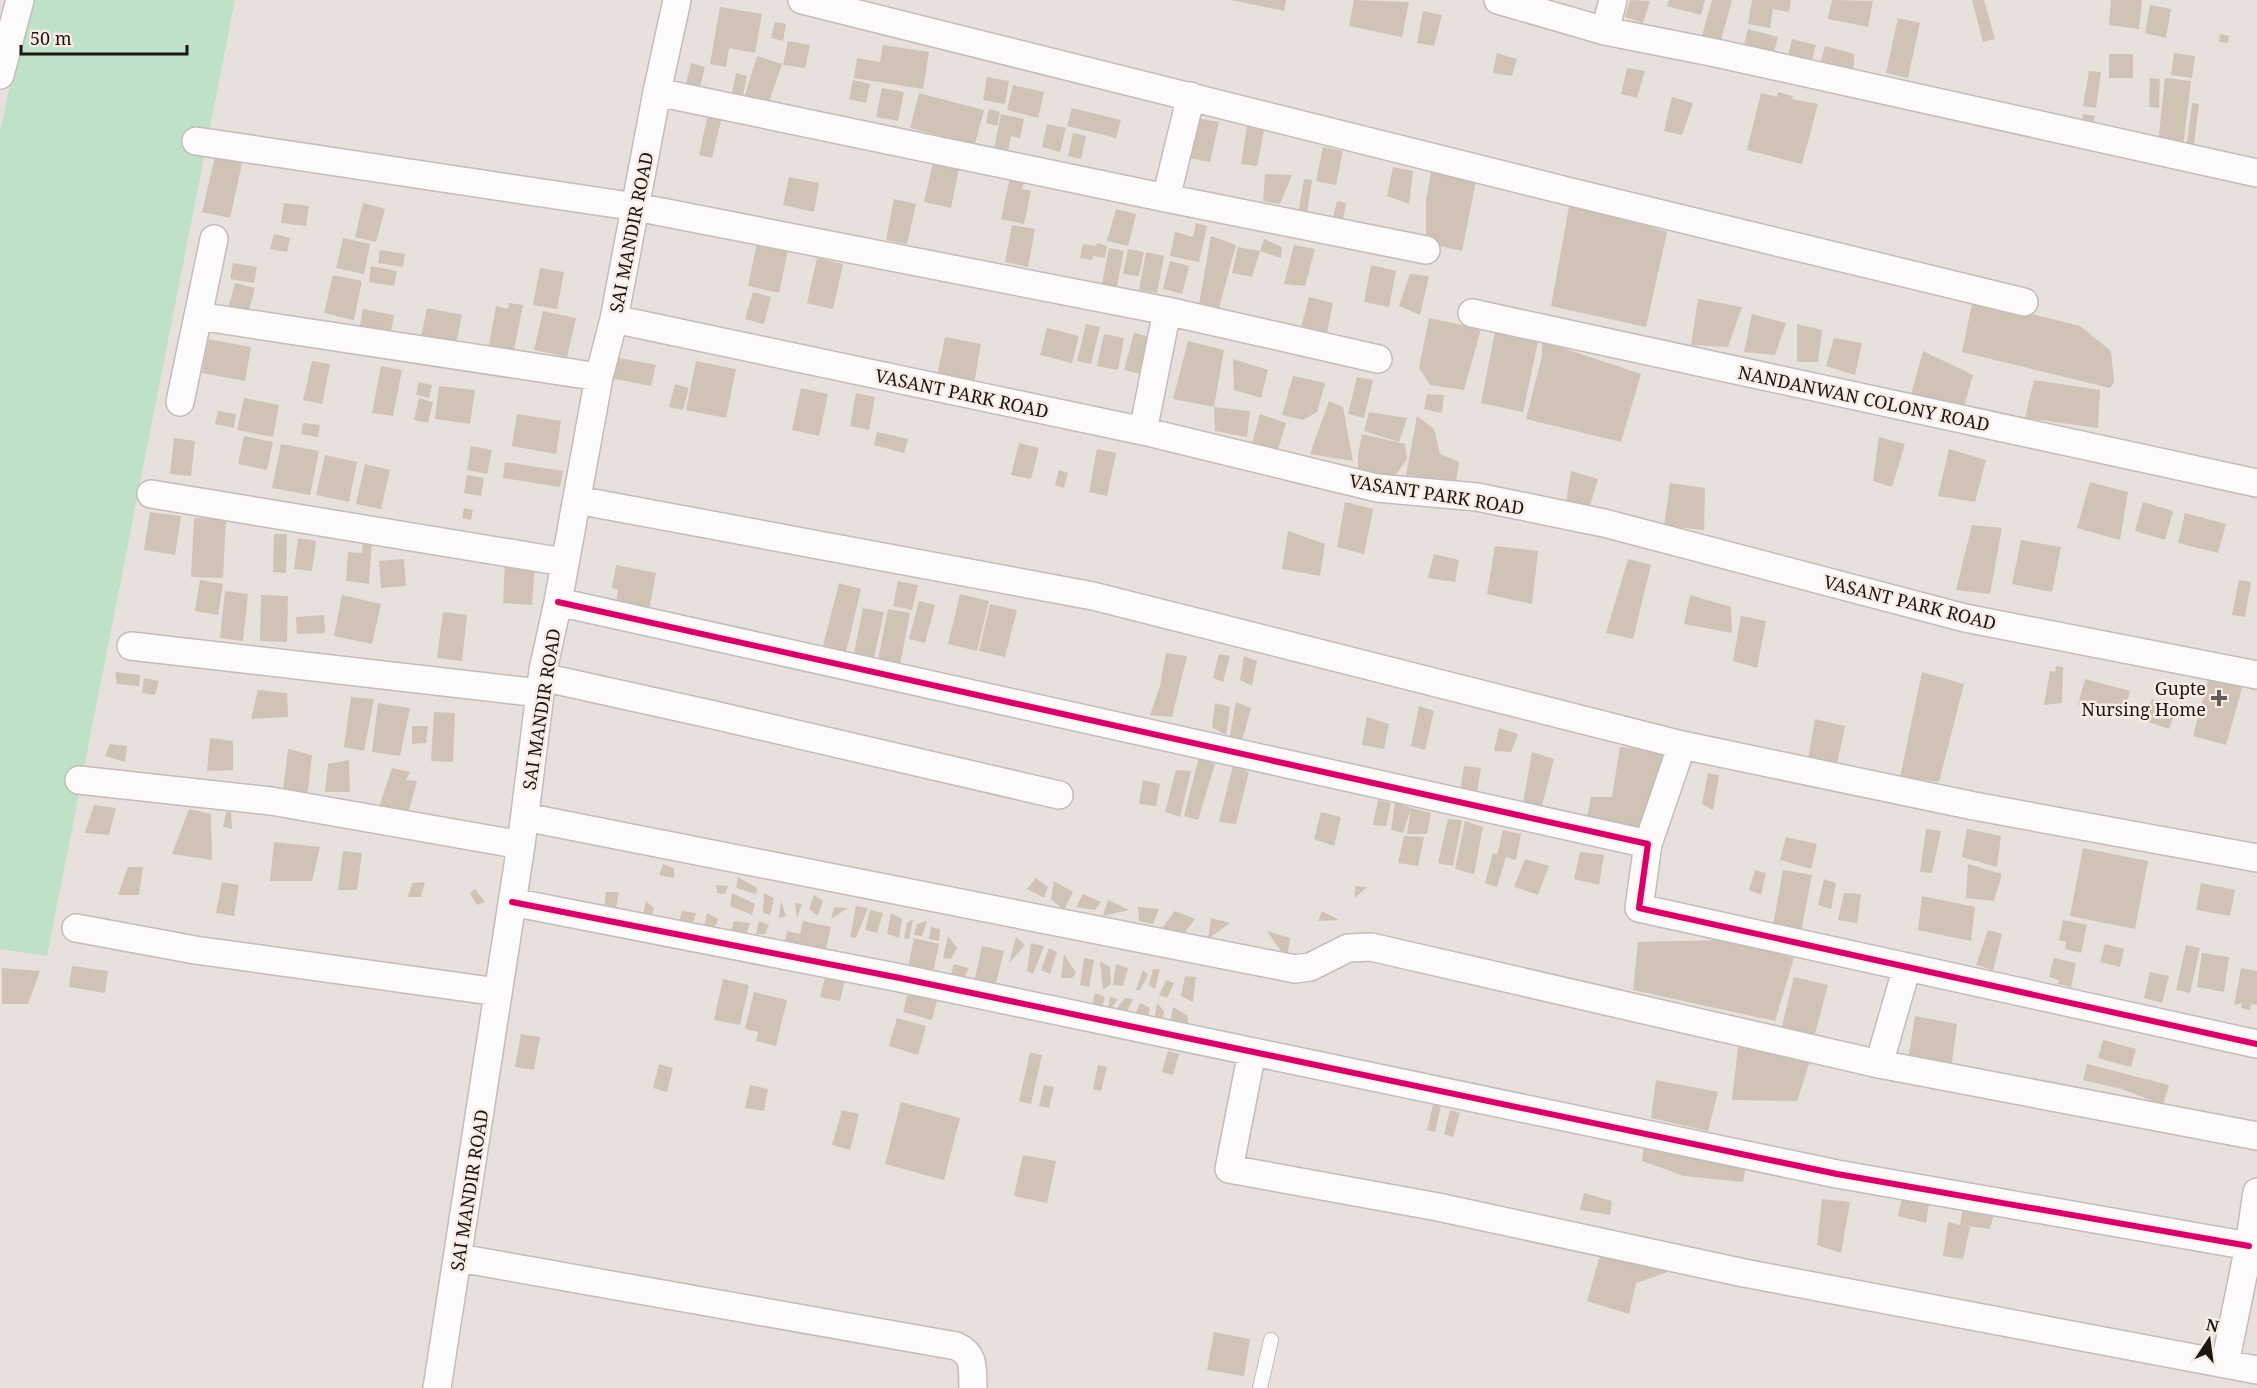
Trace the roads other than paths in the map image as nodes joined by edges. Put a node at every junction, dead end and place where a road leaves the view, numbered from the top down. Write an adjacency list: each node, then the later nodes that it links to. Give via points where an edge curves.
1 (20, 0): 7 (street)
2 (678, 0): 8 (street, SAI MANDIR ROAD)
3 (802, 0): 9 (street)
4 (1498, 0): 6 (street)
5 (1613, 0): 6 (street)
6 (1605, 31): 11 (street)
7 (0, 75)
8 (657, 92): 12 (street); 13 (street, SAI MANDIR ROAD)
9 (1191, 96): 12 (street); 16 (street)
10 (196, 141): 13 (street)
11 (2257, 173)
12 (1166, 198): 15 (street)
13 (636, 207): 17 (street); 20 (street, SAI MANDIR ROAD)
14 (214, 239): 19 (street)
15 (1426, 250)
16 (2024, 302)
17 (1167, 311): 21 (street); 24 (street)
18 (1472, 313): 25 (street, NANDANWAN COLONY ROAD)
19 (198, 316): 22 (street); 23 (street)
20 (615, 319): 22 (street, SAI MANDIR ROAD); 24 (street, VASANT PARK ROAD)
21 (1378, 359)
22 (599, 377): 27 (street, SAI MANDIR ROAD)
23 (180, 402)
24 (1143, 431): 31 (street, VASANT PARK ROAD, via 1377,488 1477,497 1604,523 1965,618)
25 (2257, 483)
26 (151, 494): 28 (street)
27 (577, 500): 28 (street, SAI MANDIR ROAD); 33 (street, via 1093,596)
28 (564, 562): 29 (street, SAI MANDIR ROAD)
29 (558, 602): 32 (street, SAI MANDIR ROAD); 37 (street)
30 (131, 646): 32 (street)
31 (2257, 675)
32 (541, 685): 35 (street, via 714,715); 36 (street, SAI MANDIR ROAD)
33 (1682, 745): 37 (street); 39 (street, via 1974,806)
34 (79, 780): 38 (street, via 271,801)
35 (1059, 795)
36 (525, 817): 38 (street, SAI MANDIR ROAD); 46 (street, via 1295,969 1310,967 1348,948 1371,947)
37 (1648, 844): 42 (street, via 1639,908)
38 (521, 845): 40 (street, SAI MANDIR ROAD)
39 (2257, 858)
40 (512, 902): 43 (street, SAI MANDIR ROAD); 45 (street)
41 (76, 928): 43 (street, via 195,950)
42 (1907, 967): 44 (street); 46 (street)
43 (498, 992): 50 (street, SAI MANDIR ROAD)
44 (2257, 1044)
45 (1252, 1052): 49 (street, via 1837,1174); 52 (street, via 1228,1169 1438,1207 1744,1273)
46 (1879, 1065): 47 (street)
47 (2257, 1136)
48 (2257, 1192): 49 (street)
49 (2249, 1246): 52 (street)
50 (459, 1258): 54 (street, SAI MANDIR ROAD); 55 (street, via 956,1346 967,1351 971,1359)
51 (1271, 1340): 56 (lane)
52 (2224, 1364): 53 (street)
53 (2257, 1370)
54 (437, 1388)
55 (973, 1388)
56 (1260, 1388)

